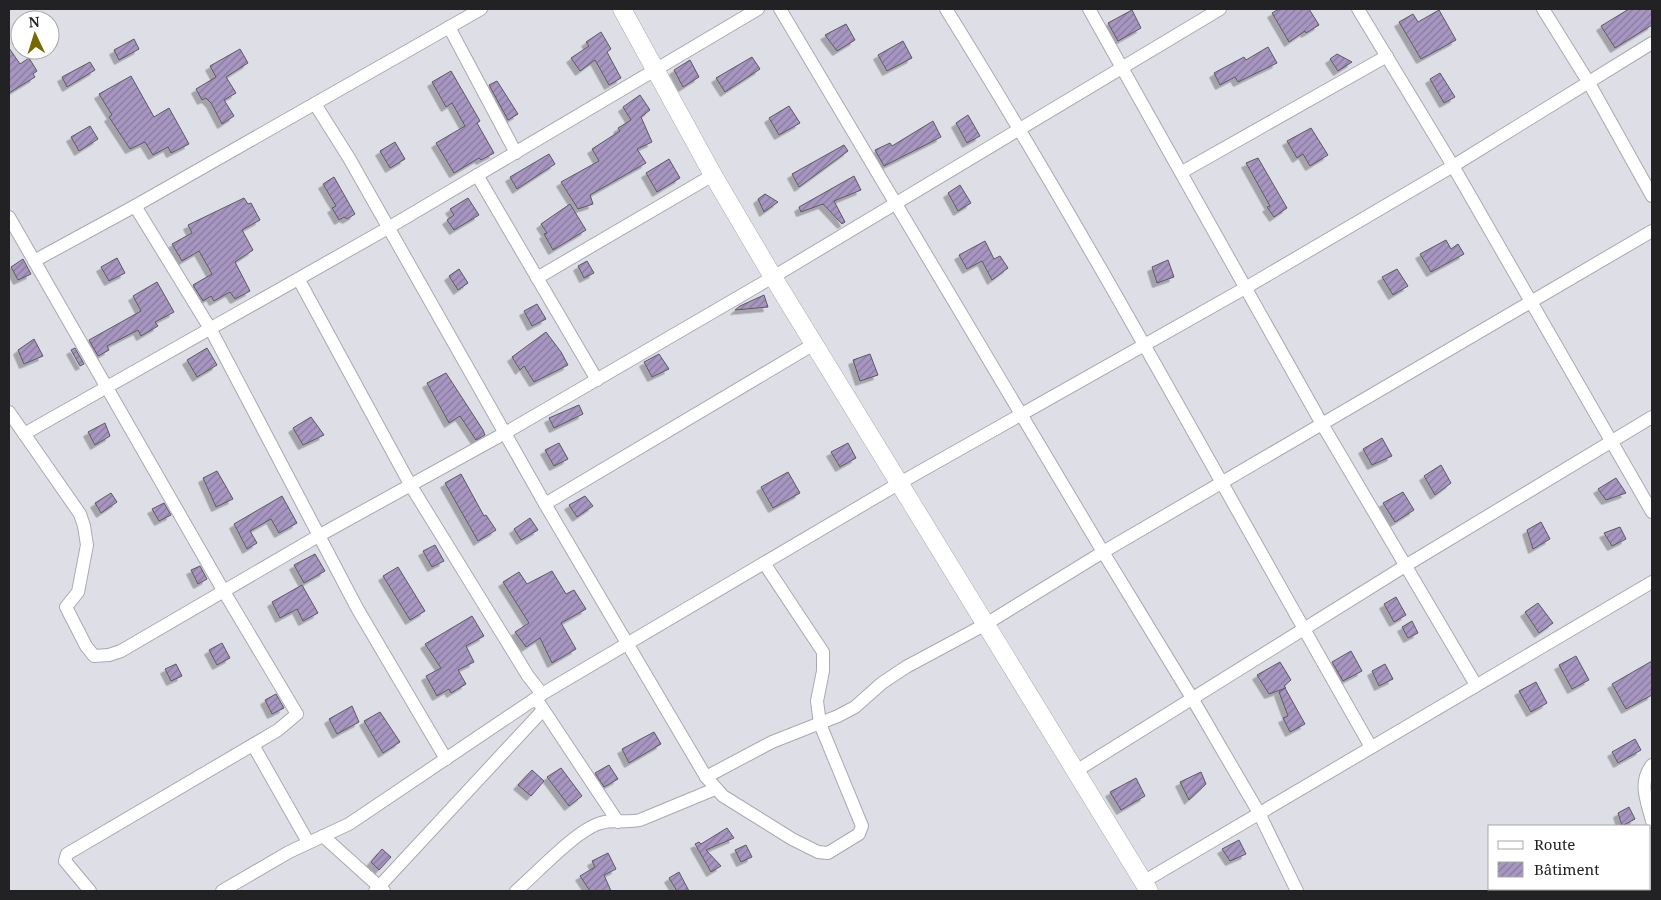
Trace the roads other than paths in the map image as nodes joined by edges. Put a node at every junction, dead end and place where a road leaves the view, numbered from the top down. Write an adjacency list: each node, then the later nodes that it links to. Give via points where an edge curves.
1 (481, 9): 10 (street)
2 (622, 9): 14 (main road)
3 (758, 9): 14 (street)
4 (780, 9): 24 (street)
5 (946, 9): 17 (street)
6 (1089, 9): 13 (street)
7 (1220, 9): 13 (street)
8 (1358, 9): 12 (street)
9 (1543, 9): 15 (street)
10 (449, 27): 16 (street); 18 (street)
11 (1652, 43): 15 (street)
12 (1387, 56): 19 (street); 20 (street)
13 (1122, 67): 17 (street); 20 (street)
14 (657, 69): 18 (street); 22 (main road)
15 (1589, 83): 19 (street); 23 (street)
16 (315, 104): 25 (street); 27 (street)
17 (1020, 128): 24 (street); 37 (street)
18 (516, 152): 21 (street)
19 (1453, 166): 33 (street); 34 (street)
20 (1182, 172): 33 (street)
21 (478, 175): 27 (street); 30 (street)
22 (713, 175): 30 (street); 31 (main road)
23 (1652, 196)
24 (895, 204): 31 (street); 41 (street)
25 (135, 206): 29 (street); 35 (street)
26 (9, 217): 29 (street)
27 (388, 228): 32 (street); 44 (street)
28 (1652, 231): 34 (street)
29 (34, 261): 39 (street)
30 (537, 278): 38 (street)
31 (773, 278): 36 (main road); 38 (street)
32 (298, 280): 35 (street); 49 (street)
33 (1246, 287): 37 (street); 43 (street)
34 (1532, 302): 43 (street); 46 (street)
35 (211, 330): 39 (street); 52 (street)
36 (814, 344): 48 (main road); 50 (street)
37 (1145, 345): 41 (street); 47 (street)
38 (597, 380): 44 (street)
39 (107, 386): 45 (street); 57 (street)
40 (9, 412): 45 (street)
41 (1022, 415): 48 (street); 53 (street)
42 (1652, 417): 46 (street)
43 (1322, 424): 47 (street); 55 (street)
44 (505, 433): 49 (street); 50 (street)
45 (24, 434): 57 (street, via 80,514 84,526 87,546 78,592 66,607 94,656 121,651)
46 (1612, 442): 51 (street); 55 (street)
47 (1222, 482): 53 (street); 59 (street)
48 (898, 484): 54 (street); 58 (main road)
49 (411, 486): 52 (street); 62 (street)
50 (545, 504): 60 (street)
51 (1652, 512)
52 (320, 535): 57 (street); 68 (street, via 357,608)
53 (1103, 552): 58 (street); 63 (street)
54 (764, 564): 60 (street); 65 (street, via 823,652 817,701)
55 (1405, 566): 59 (street); 61 (street)
56 (1652, 582): 61 (street)
57 (223, 590): 66 (street, via 297,714 290,722)
58 (986, 624): 65 (street, via 906,666 855,707); 70 (main road)
59 (1304, 630): 63 (street); 67 (street)
60 (628, 645): 62 (street); 71 (street)
61 (1476, 686): 67 (street)
62 (539, 697): 64 (street); 68 (street)
63 (1192, 698): 70 (street); 73 (street)
64 (543, 710): 75 (street); 79 (street)
65 (820, 724): 71 (street, via 772,742); 72 (street, via 862,826 859,834 828,853 818,852)
66 (253, 744): 77 (street); 80 (street, via 67,854 65,861 68,866)
67 (1371, 747): 73 (street)
68 (446, 759): 76 (street, via 349,824)
69 (1652, 765): 74 (street, via 1646,774 1644,789)
70 (1076, 771): 78 (main road)
71 (706, 777): 72 (street)
72 (715, 789): 75 (street, via 640,820)
73 (1259, 813): 78 (street); 83 (street)
74 (1652, 821)
75 (618, 822): 82 (street, via 604,822 587,828)
76 (323, 836): 77 (street); 79 (street)
77 (308, 842): 81 (street)
78 (1146, 886)
79 (380, 890)
80 (90, 891)
81 (222, 891)
82 (516, 891)
83 (1297, 891)

